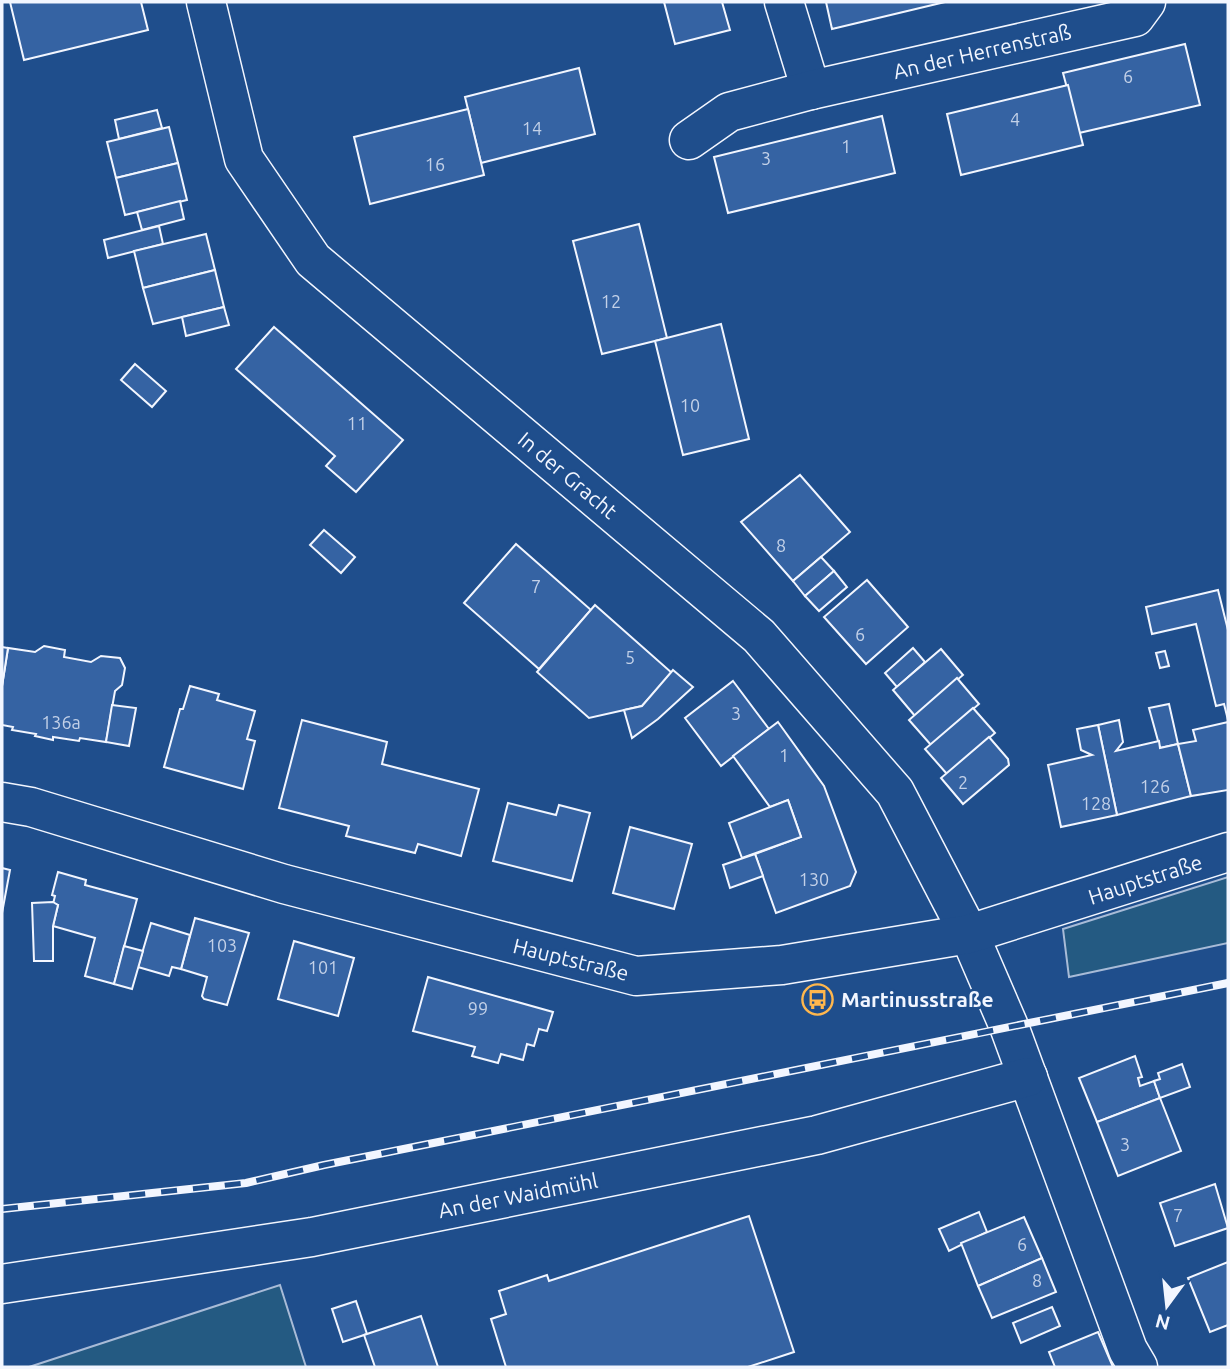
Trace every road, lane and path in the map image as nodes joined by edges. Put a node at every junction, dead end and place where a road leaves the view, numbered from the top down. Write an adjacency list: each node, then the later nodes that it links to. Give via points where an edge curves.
1 (206, 2): 8 (street, In der Gracht, via 244,159 313,260 759,636 895,792)
2 (783, 2): 4 (street)
3 (1146, 2): 4 (street, An der Herrenstraß, via 1135,17)
4 (811, 90): 5 (street, An der Herrenstraß, via 729,111)
5 (689, 140)
6 (2, 802): 8 (street, Hauptstraße, via 284,884 636,976 782,965)
7 (1228, 852): 8 (street, Hauptstraße)
8 (969, 934): 9 (street)
9 (1028, 1077): 10 (street, An der Waidmühl, via 817,1135 312,1237); 11 (street)
10 (2, 1284)
11 (1138, 1367)

